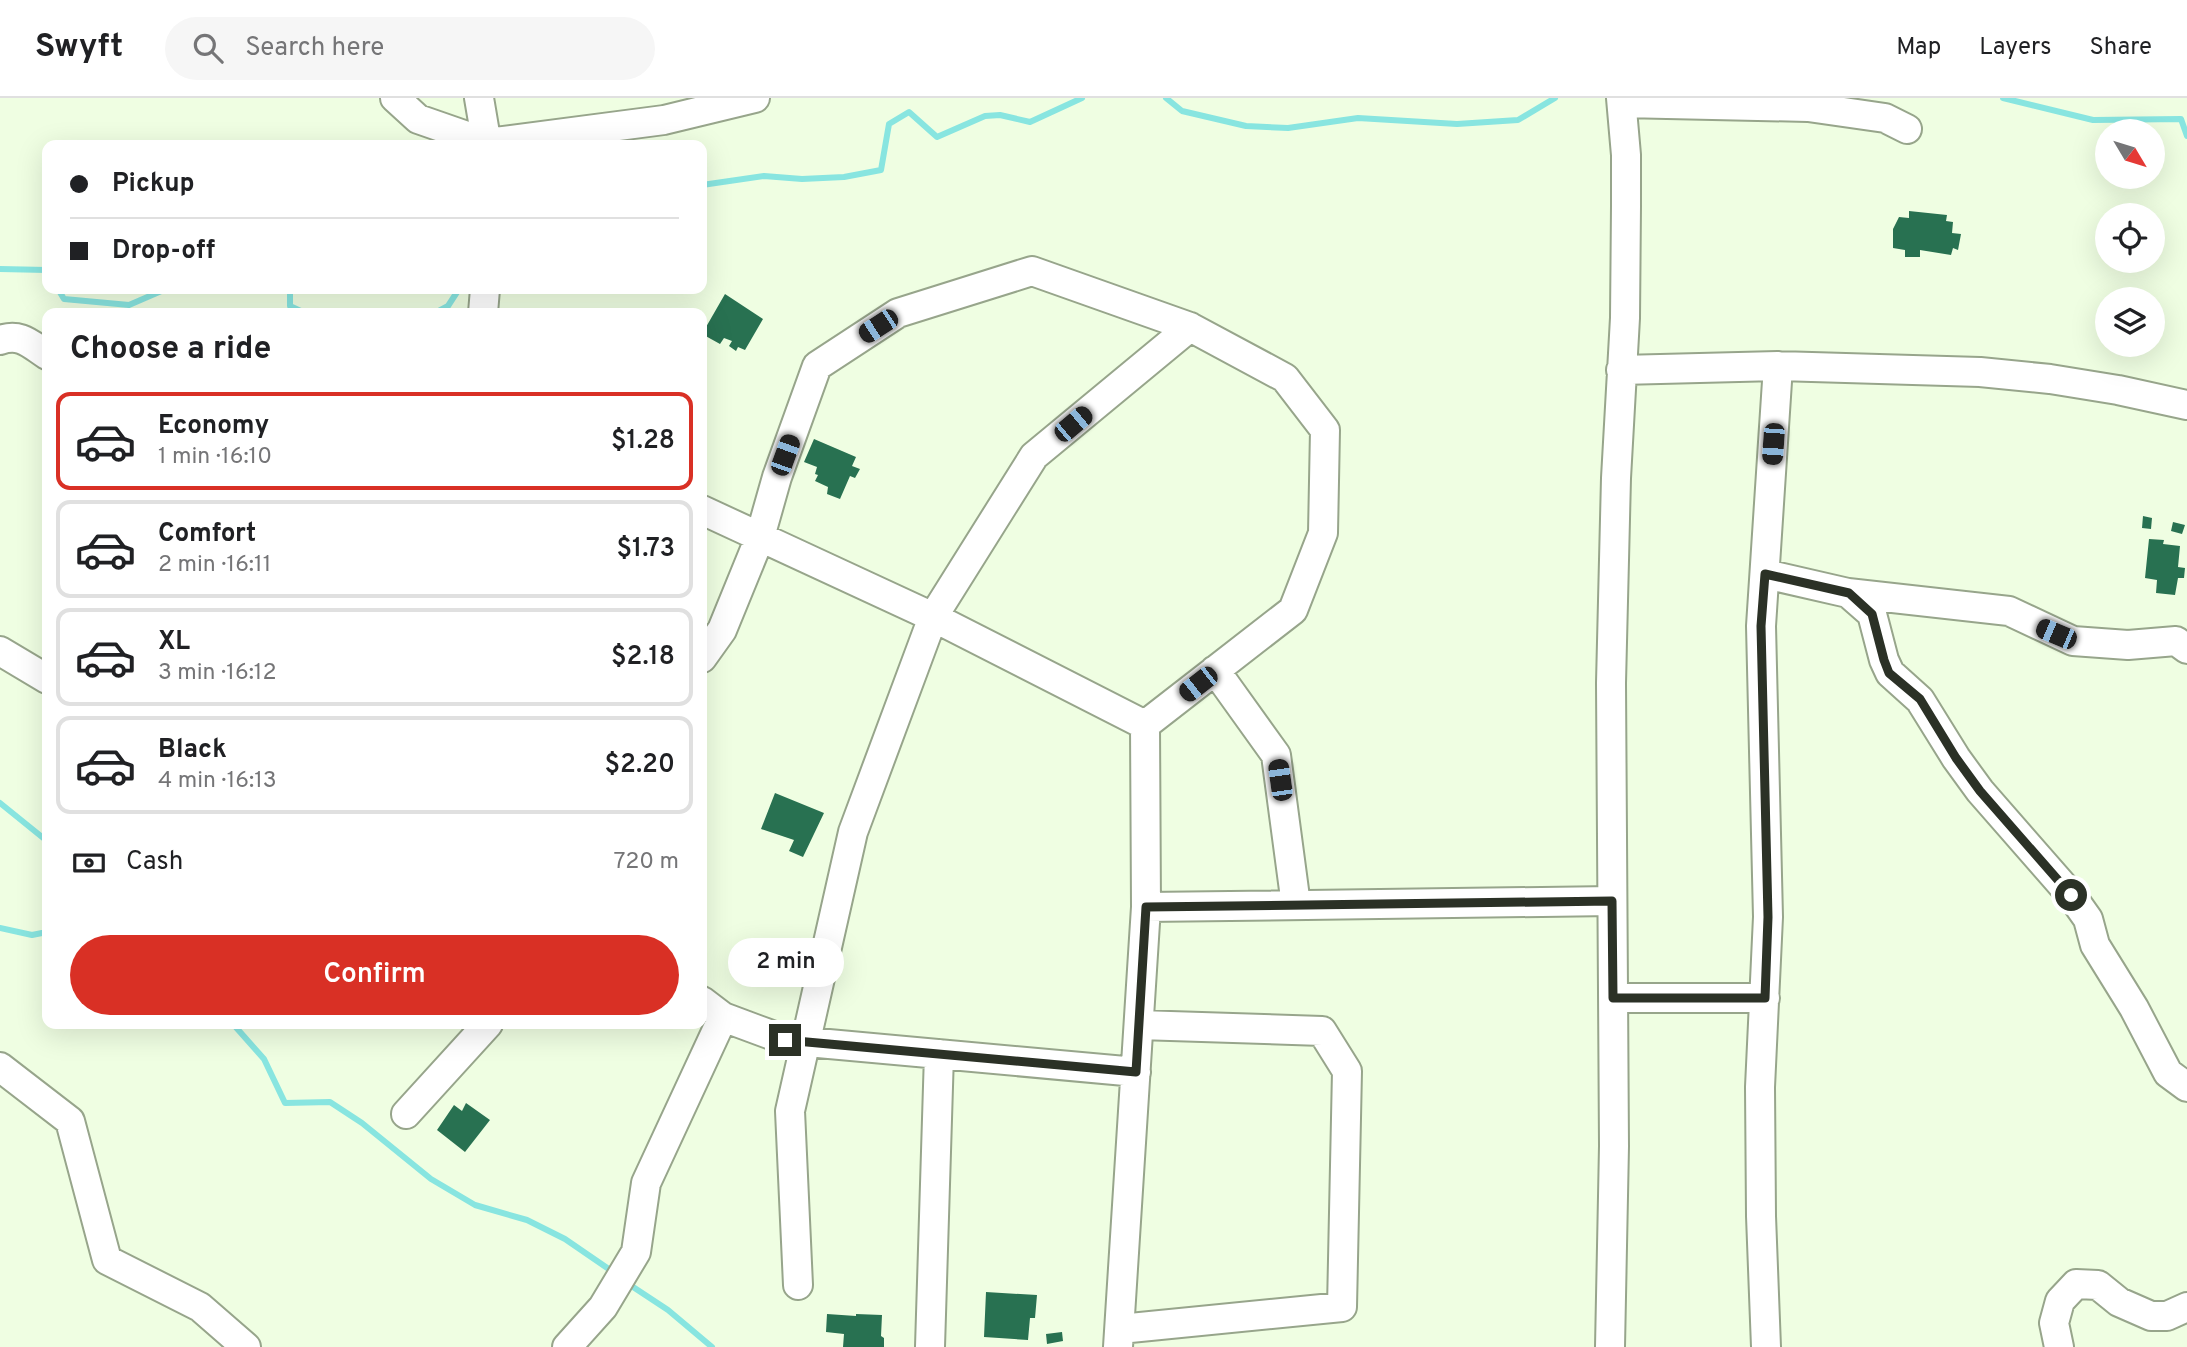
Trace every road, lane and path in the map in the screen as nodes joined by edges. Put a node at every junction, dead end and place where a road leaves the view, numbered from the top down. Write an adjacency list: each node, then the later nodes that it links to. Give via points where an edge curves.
1 (395, 98): 6 (street, via 418,120)
2 (479, 98): 7 (street)
3 (755, 98): 8 (street, via 664,120)
4 (1622, 100): 5 (street, via 1808,107 1885,118); 13 (street, via 1626,206)
5 (1907, 129)
6 (476, 140)
7 (486, 140)
8 (516, 140)
9 (1190, 327): 16 (street, via 1032,271 898,313 817,366); 19 (street, via 1034,456); 23 (street, via 1285,378 1325,430 1323,533 1293,610)
10 (0, 340): 11 (street, via 13,336)
11 (42, 352)
12 (1779, 366): 13 (street); 14 (street, via 1980,372 2050,379); 17 (street)
13 (1621, 370): 26 (street, via 1611,683)
14 (2187, 405)
15 (707, 512): 16 (street)
16 (760, 537): 19 (street); 22 (street, via 722,630)
17 (1765, 574): 18 (street); 30 (street, via 1761,626 1768,917)
18 (1849, 593): 20 (street, via 2010,611 2073,641 2128,645 2176,641); 39 (street, via 1872,614 1889,673 1920,699 1980,791 2088,919 2095,944 2168,1073)
19 (933, 618): 25 (street); 35 (street, via 853,832)
20 (2187, 649)
21 (0, 651): 24 (street)
22 (707, 651)
23 (1215, 670): 25 (street); 27 (street, via 1276,755)
24 (42, 676)
25 (1145, 725): 28 (street)
26 (1612, 901): 27 (street); 29 (street)
27 (1296, 905): 28 (street)
28 (1146, 907): 32 (street)
29 (1613, 998): 30 (street); 47 (street)
30 (1765, 998): 48 (street, via 1760,1087)
31 (713, 1009): 35 (street, via 785,1040)
32 (1139, 1025): 38 (street); 43 (street, via 1322,1031 1347,1071 1342,1307)
33 (480, 1029): 40 (street)
34 (705, 1029): 45 (street, via 646,1183 636,1252 603,1307)
35 (806, 1042): 36 (street); 41 (street, via 790,1111)
36 (939, 1054): 38 (street); 46 (street)
37 (0, 1067): 44 (street, via 70,1121 107,1260 200,1307)
38 (1136, 1072): 43 (street)
39 (2187, 1087)
40 (406, 1114)
41 (798, 1285)
42 (2187, 1307): 49 (street, via 2167,1316 2151,1316 2119,1302 2098,1286 2076,1284 2060,1301 2054,1323)
43 (1119, 1338)
44 (246, 1347)
45 (567, 1347)
46 (930, 1347)
47 (1610, 1347)
48 (1766, 1347)
49 (2059, 1347)

